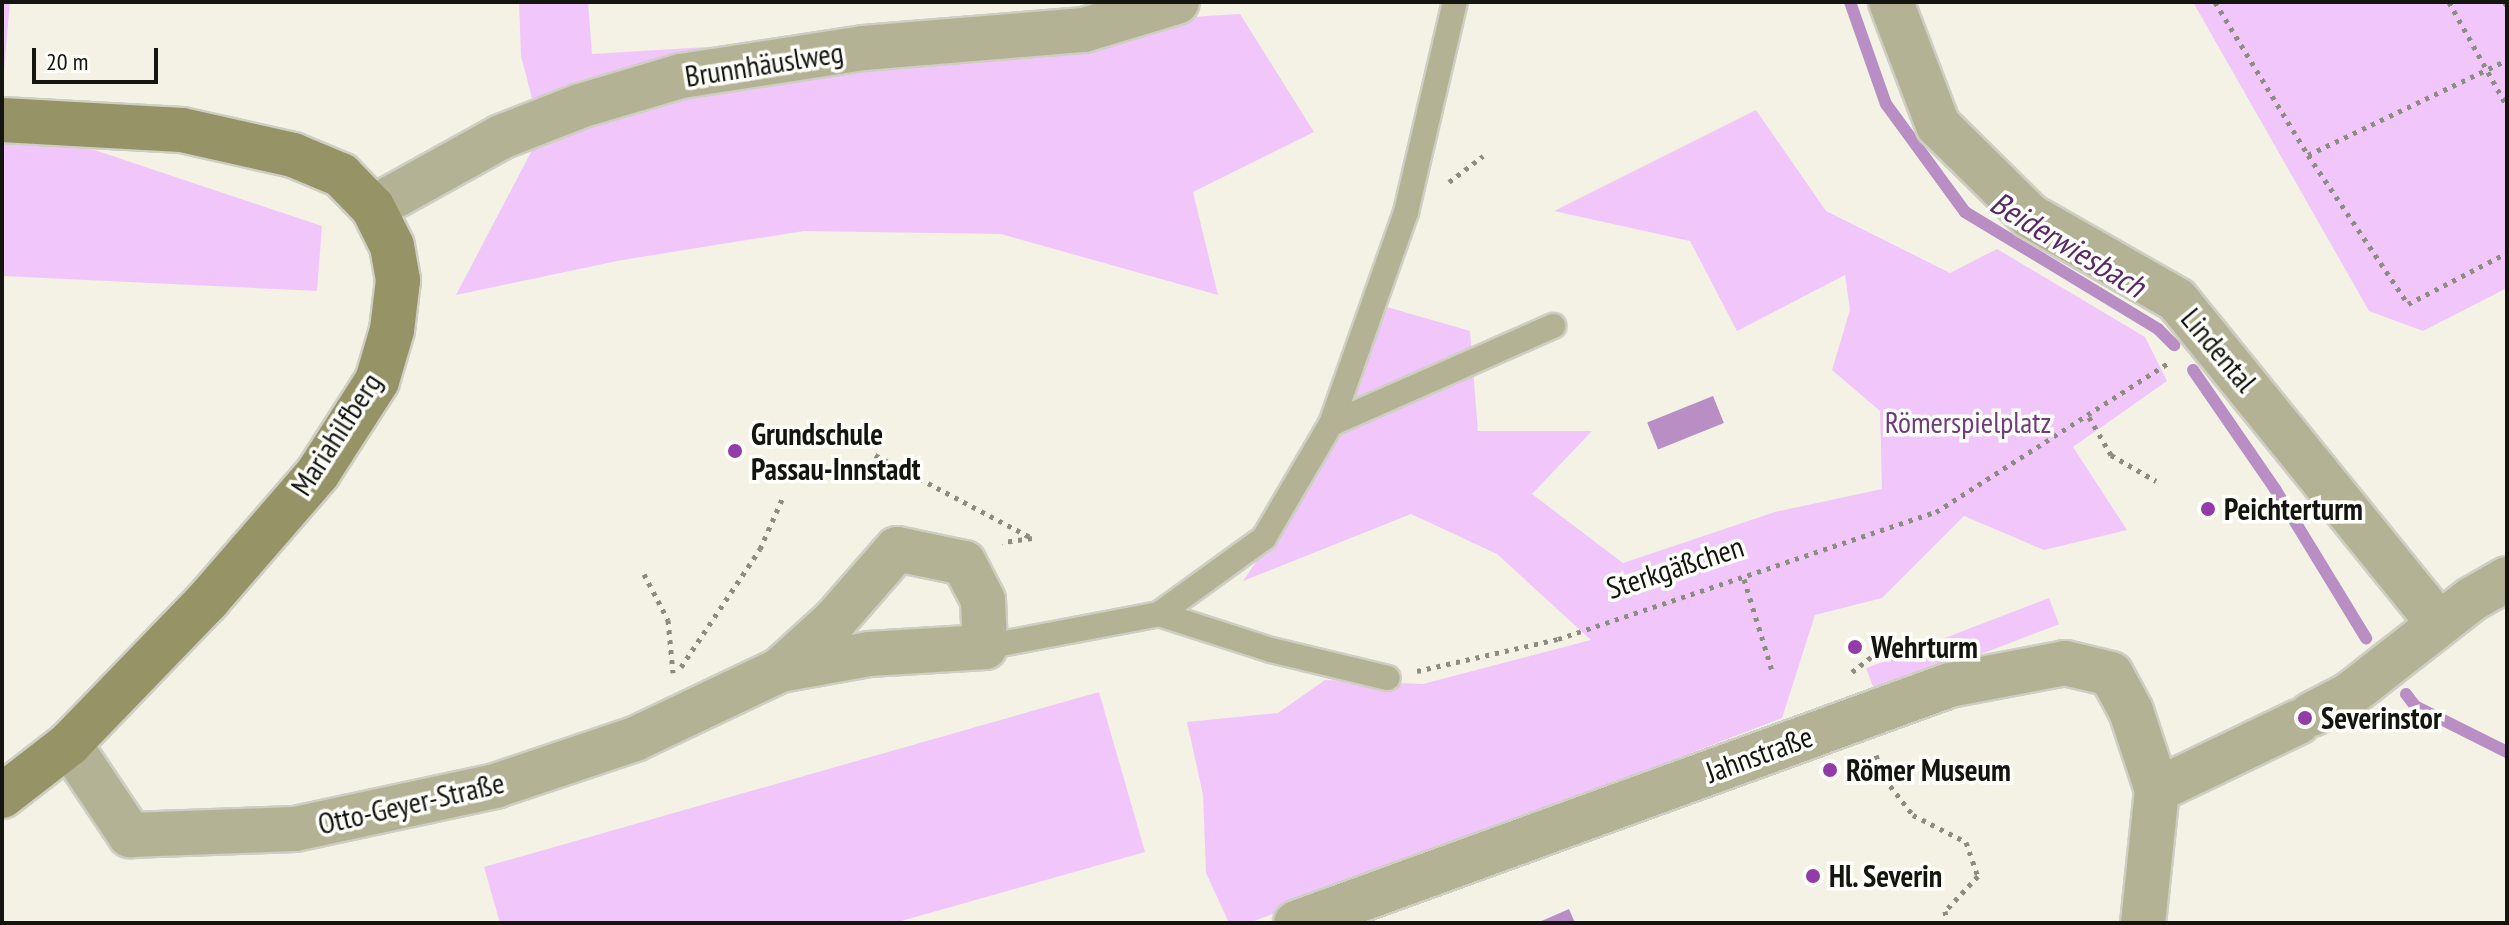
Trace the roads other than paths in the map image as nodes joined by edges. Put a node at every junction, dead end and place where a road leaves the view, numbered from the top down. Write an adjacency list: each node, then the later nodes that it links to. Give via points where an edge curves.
1 (1177, 2): 5 (street, Brunnhäuslweg, via 1084,30 864,48 681,76 580,106 501,137)
2 (1455, 2): 7 (lane, via 1406,212)
3 (1891, 2): 10 (street, Lindental, via 1938,125 2030,216 2177,300)
4 (2, 120): 5 (main road, Mariahilfberg, via 182,130 280,152 341,175)
5 (373, 208): 14 (main road, Mariahilfberg, via 392,246 398,280 392,330 377,381 318,473 208,600)
6 (1553, 326): 7 (lane)
7 (1331, 424): 9 (lane, via 1264,538)
8 (2507, 579): 10 (street)
9 (1159, 614): 11 (lane); 13 (lane, via 1271,650)
10 (2439, 623): 15 (street, via 2349,695)
11 (985, 647): 12 (street, Otto-Geyer-Straße, via 869,654); 12 (street, Otto-Geyer-Straße, via 983,600 964,563 897,549 835,620)
12 (780, 670): 14 (street, Otto-Geyer-Straße, via 635,739 495,786 295,829 130,835)
13 (1388, 678)
14 (69, 744): 16 (main road, Mariahilfberg)
15 (2157, 790): 17 (street, Jahnstraße, via 2131,711 2111,674 2065,663 1950,685); 18 (street)
16 (2, 796)
17 (1296, 923)
18 (2143, 923)

